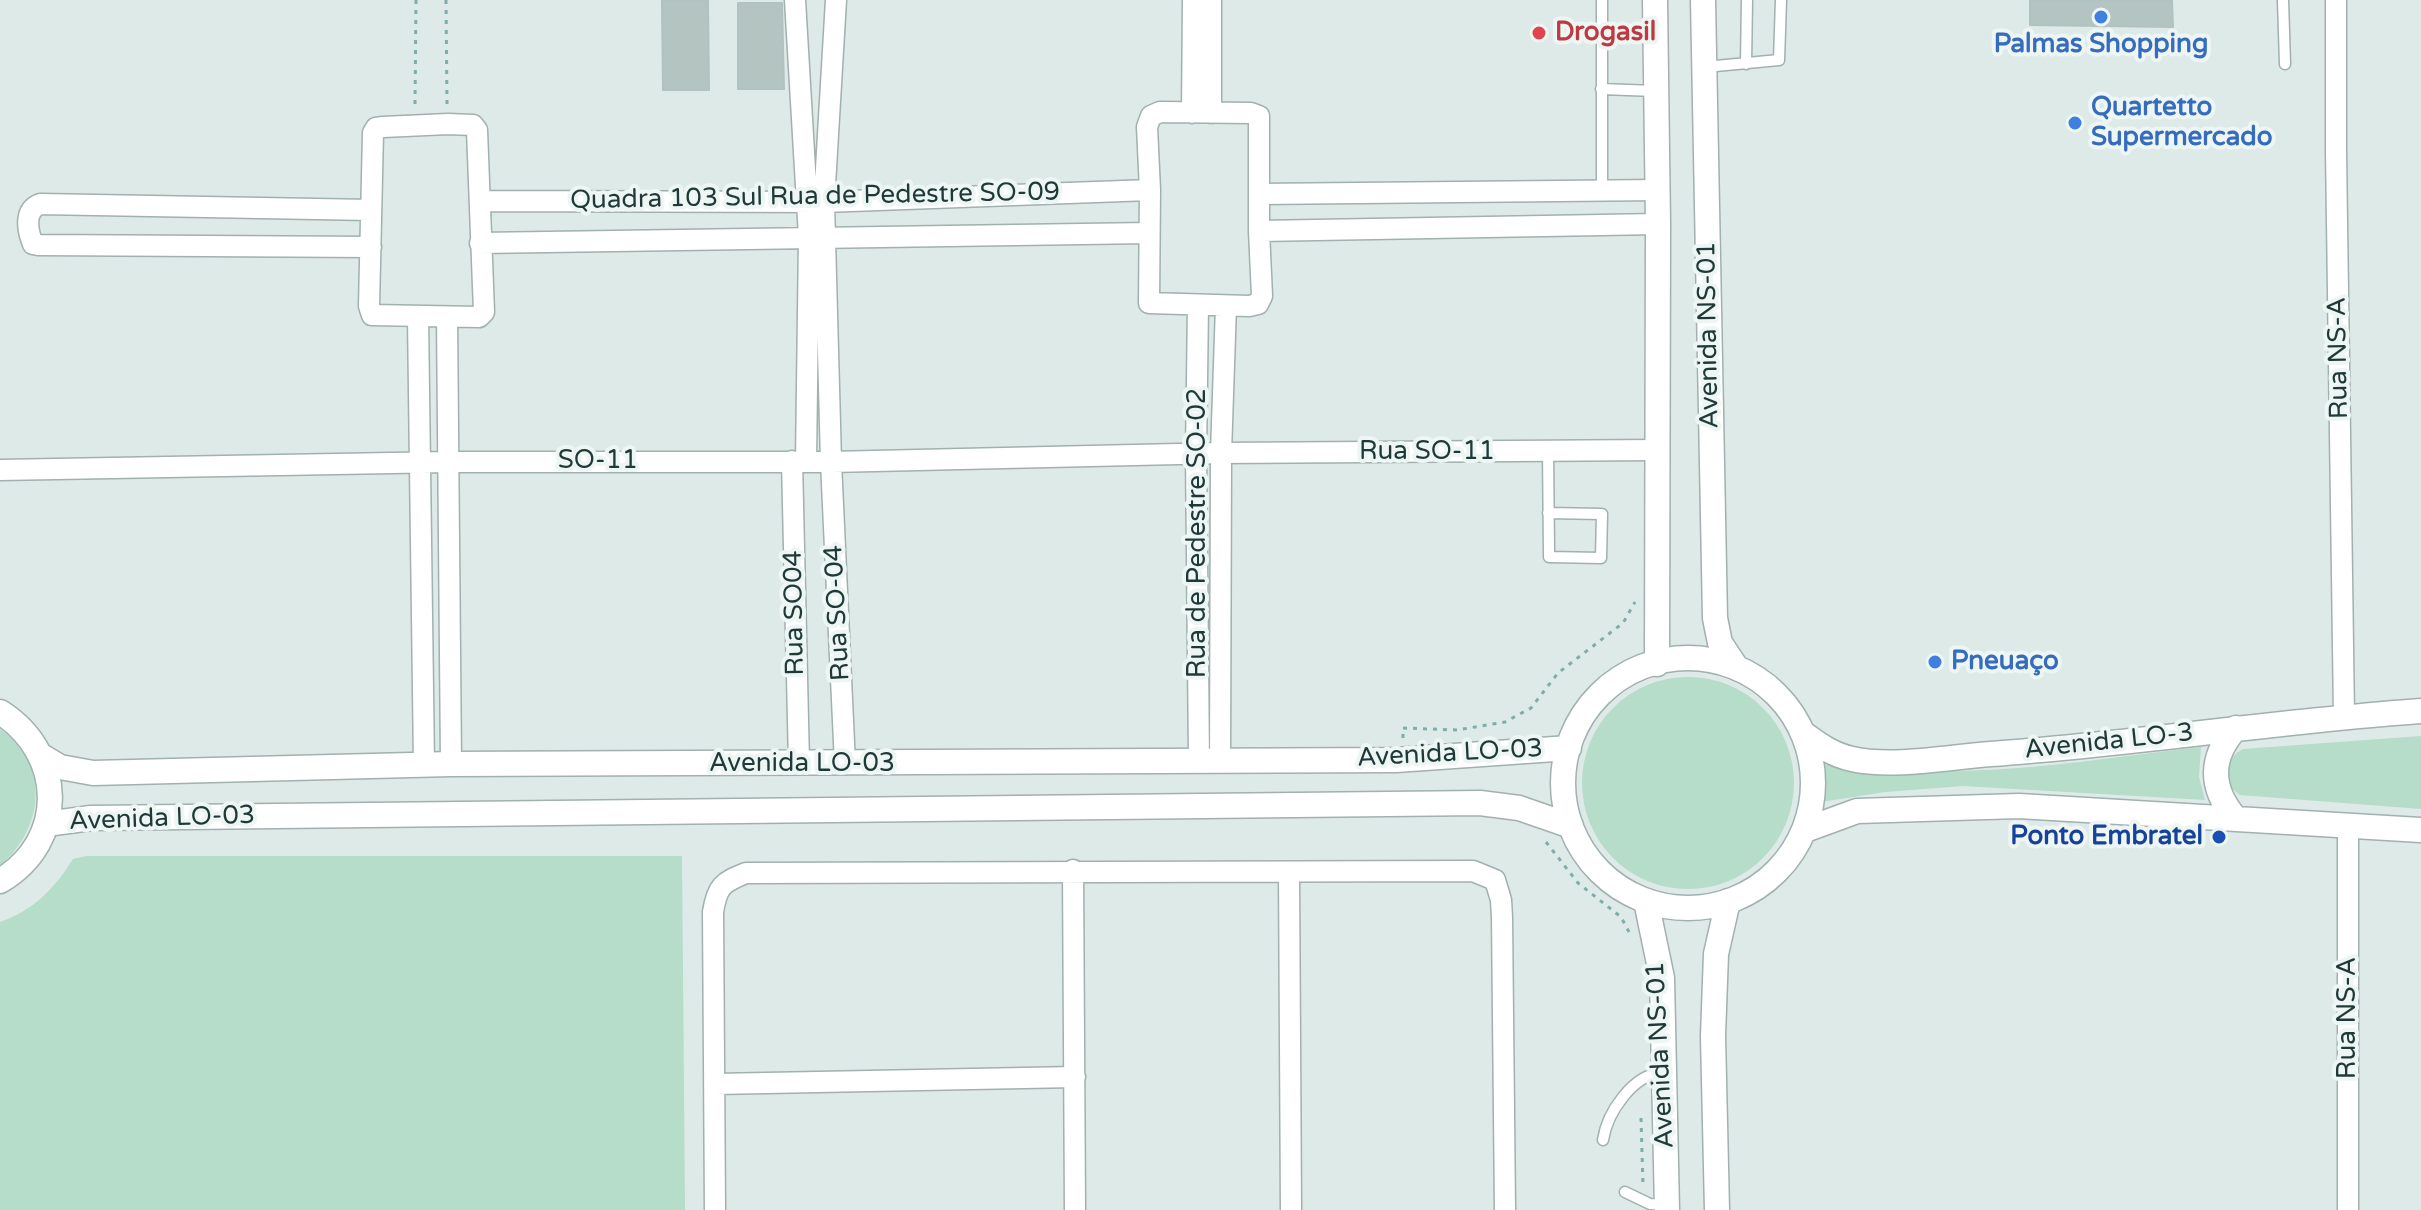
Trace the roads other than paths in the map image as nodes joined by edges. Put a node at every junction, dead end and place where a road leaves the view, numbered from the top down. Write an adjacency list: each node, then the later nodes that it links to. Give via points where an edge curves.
1 (795, 0): 23 (street)
2 (836, 0): 23 (street)
3 (1193, 0): 17 (street)
4 (1211, 0): 17 (street)
5 (1602, 0): 15 (lane)
6 (1655, 0): 16 (street, Avenida NS-01)
7 (1703, 0): 14 (street, Avenida NS-01)
8 (1747, 0): 12 (lane)
9 (1781, 0): 12 (lane, via 1781,57)
10 (2283, 0): 13 (lane)
11 (2336, 0): 49 (street, Rua NS-A)
12 (1746, 64): 14 (lane)
13 (2285, 64)
14 (1705, 67): 46 (street, Avenida NS-01, via 1715,618 1720,643)
15 (1601, 89): 16 (lane); 19 (lane)
16 (1655, 91): 20 (street, Avenida NS-01)
17 (1202, 113): 18 (street, via 1160,112 1149,119); 21 (street, via 1259,116)
18 (1150, 190): 23 (street, Quadra 103 Sul Rua de Pedestre SO-09); 27 (street)
19 (1602, 190): 20 (street); 21 (street)
20 (1658, 190): 25 (street, Avenida NS-01)
21 (1259, 194): 26 (street)
22 (480, 201): 23 (street, Quadra 103 Sul Rua de Pedestre SO-09); 24 (street, via 477,128 383,127 373,133); 29 (street)
23 (816, 202): 28 (street)
24 (371, 210): 30 (street); 30 (street, via 40,204 28,215 34,245)
25 (1658, 224): 26 (street); 35 (street, Avenida NS-01)
26 (1259, 231): 32 (street, via 1261,300 1252,306)
27 (1149, 233): 28 (street, Quadra 103 Sul Rua de Pedestre SO-09); 31 (street, via 1149,303)
28 (817, 237): 29 (street, Quadra 103 Sul Rua de Pedestre SO-09); 39 (street, Rua SO04); 41 (street, Rua SO-04)
29 (480, 243): 34 (street, via 484,312 479,317)
30 (371, 247): 33 (street, via 370,313)
31 (1198, 305): 32 (street); 38 (street, Rua de Pedestre SO-02)
32 (1226, 306): 37 (street, Rua de Pedestre SO-02)
33 (418, 317): 34 (street); 42 (street)
34 (447, 317): 40 (street)
35 (1658, 450): 36 (street, Rua SO-11); 45 (street, Avenida NS-01)
36 (1548, 451): 37 (street, Rua SO-11); 44 (lane)
37 (1221, 453): 38 (street, Rua SO-11); 54 (street, Rua de Pedestre SO-02)
38 (1196, 454): 41 (street, SO-11); 54 (street, Rua de Pedestre SO-02)
39 (799, 461): 40 (street, SO-11); 41 (street, SO-11); 56 (street, Rua SO04)
40 (448, 462): 42 (street, SO-11); 55 (street)
41 (831, 462): 57 (street, Rua SO-04)
42 (418, 463): 43 (street, SO-11); 58 (street)
43 (0, 470)
44 (1548, 513): 44 (lane, via 1549,557 1601,558 1600,513)
45 (1657, 664): 46 (street, via 1671,659); 52 (street, via 1633,671 1599,694 1575,727)
46 (1734, 664): 51 (street, via 1782,700)
47 (2421, 711): 49 (street, Avenida LO-3)
48 (0, 712): 53 (street, via 21,728)
49 (2344, 716): 50 (street, Avenida LO-3)
50 (2236, 728): 51 (street, Avenida LO-3, via 1902,761 1851,759); 59 (street, via 2222,748 2216,785)
51 (1804, 734): 63 (street, via 1813,766)
52 (1569, 748): 54 (street, Avenida LO-03, via 1402,760); 62 (street, via 1563,765 1563,806)
53 (40, 755): 58 (street, Avenida LO-03, via 60,767 93,773); 60 (street, via 49,785)
54 (1210, 761): 57 (street, Avenida LO-03)
55 (451, 764): 56 (street, Avenida LO-03); 58 (street, Avenida LO-03)
56 (799, 764): 57 (street, Avenida LO-03)
57 (845, 764)
58 (424, 765)
59 (2235, 818): 61 (street); 63 (street, via 1953,806 1857,811)
60 (46, 824): 62 (street, Avenida LO-03, via 91,818 1480,803 1519,808); 67 (street, via 28,858)
61 (2348, 825): 64 (street); 81 (street, Rua NS-A)
62 (1571, 826): 68 (street, via 1577,844 1602,876)
63 (1805, 830): 69 (street, via 1784,865 1753,891)
64 (2421, 830)
65 (1073, 870): 66 (street); 71 (street); 72 (street, via 746,873 724,882 713,912)
66 (1289, 872): 78 (street); 79 (street, via 1473,871 1495,880 1502,918)
67 (0, 881)
68 (1646, 901): 69 (street, via 1675,909); 70 (street, Avenida NS-01, via 1662,978)
69 (1728, 901): 80 (street, Avenida NS-01, via 1716,954 1713,1036)
70 (1664, 1073): 73 (lane, via 1643,1077 1629,1091 1609,1118); 75 (street, Avenida NS-01)
71 (1075, 1077): 72 (street); 77 (street)
72 (715, 1084): 76 (street)
73 (1603, 1140)
74 (1625, 1192): 75 (lane)
75 (1667, 1208)
76 (715, 1210)
77 (1075, 1210)
78 (1291, 1210)
79 (1505, 1210)
80 (1717, 1210)
81 (2348, 1210)

